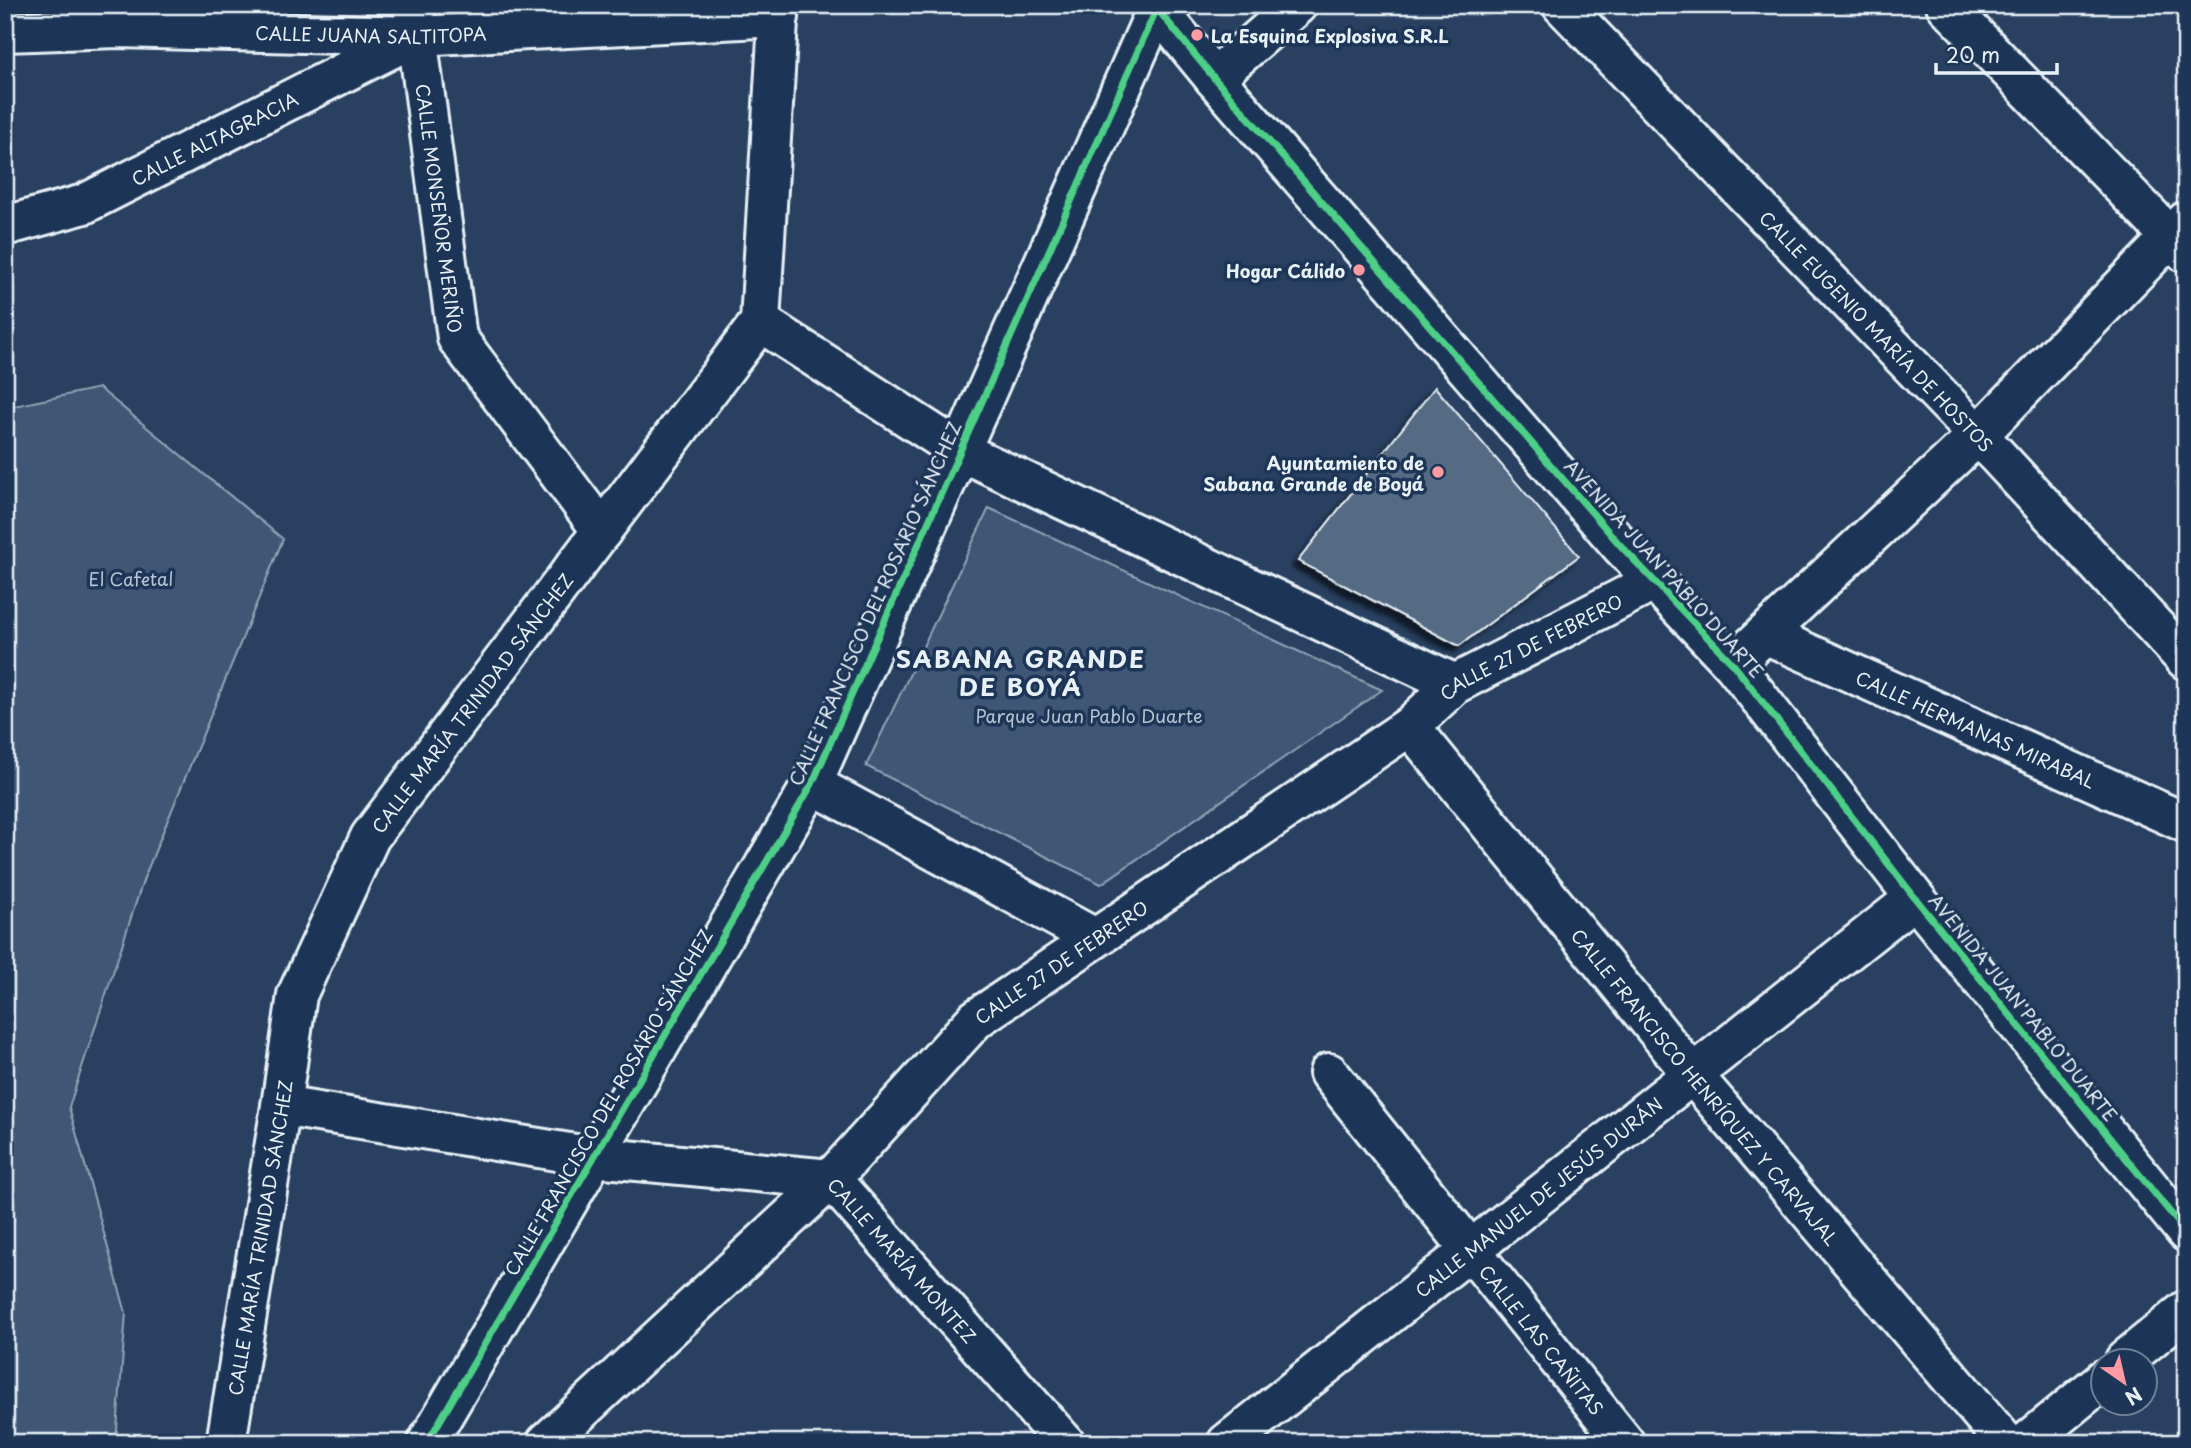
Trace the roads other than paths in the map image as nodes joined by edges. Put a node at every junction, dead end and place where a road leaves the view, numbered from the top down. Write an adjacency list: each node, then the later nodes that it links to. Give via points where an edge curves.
1 (1297, 5): 9 (street)
2 (1562, 5): 13 (street, CALLE EUGENIO MARÍA DE HOSTOS)
3 (1946, 5): 11 (street)
4 (1156, 7): 9 (street, AVENIDA JUAN PABLO DUARTE); 14 (street, CALLE FRANCISCO DEL ROSARIO SÁNCHEZ)
5 (779, 11): 7 (street, CALLE JUANA SALTITOPA); 12 (street)
6 (117, 17): 7 (street, CALLE JUANA SALTITOPA); 8 (street, CALLE JUANA SALTITOPA)
7 (415, 20): 10 (street, CALLE ALTAGRACIA, via 84,204); 15 (street, CALLE MONSEÑOR MERIÑO, via 457,338)
8 (5, 32)
9 (1214, 78): 16 (street, AVENIDA JUAN PABLO DUARTE)
10 (5, 226)
11 (2180, 237): 13 (street)
12 (760, 322): 14 (street); 15 (street, CALLE MARÍA TRINIDAD SÁNCHEZ)
13 (1978, 435): 17 (street); 18 (street, CALLE EUGENIO MARÍA DE HOSTOS)
14 (960, 450): 20 (street); 22 (street, CALLE FRANCISCO DEL ROSARIO SÁNCHEZ)
15 (602, 531): 28 (street, CALLE MARÍA TRINIDAD SÁNCHEZ, via 370,837 297,995)
16 (1655, 581): 19 (street, AVENIDA JUAN PABLO DUARTE); 20 (street, CALLE 27 DE FEBRERO)
17 (1765, 634): 19 (street); 23 (street, CALLE HERMANAS MIRABAL)
18 (2186, 660)
19 (1733, 664): 24 (street, AVENIDA JUAN PABLO DUARTE)
20 (1455, 684): 21 (street, CALLE 27 DE FEBRERO)
21 (1410, 726): 25 (street, CALLE 27 DE FEBRERO); 27 (street, CALLE FRANCISCO HENRÍQUEZ Y CARVAJAL)
22 (812, 784): 25 (street); 29 (street, CALLE FRANCISCO DEL ROSARIO SÁNCHEZ)
23 (2186, 823)
24 (1916, 898): 27 (street, CALLE MANUEL DE JESÚS DURÁN); 31 (street, AVENIDA JUAN PABLO DUARTE)
25 (1095, 938): 30 (street, CALLE 27 DE FEBRERO, via 976,1019)
26 (1329, 1073): 32 (street, CALLE LAS CAÑITAS)
27 (1692, 1074): 32 (street, CALLE MANUEL DE JESÚS DURÁN); 42 (street, CALLE FRANCISCO HENRÍQUEZ Y CARVAJAL)
28 (281, 1106): 29 (street, CALLE MARÍA MONTEZ); 36 (street, CALLE MARÍA TRINIDAD SÁNCHEZ)
29 (594, 1157): 30 (street, CALLE MARÍA MONTEZ); 37 (street, CALLE FRANCISCO DEL ROSARIO SÁNCHEZ)
30 (831, 1179): 38 (street, CALLE 27 DE FEBRERO); 39 (street, CALLE MARÍA MONTEZ)
31 (2186, 1232)
32 (1471, 1250): 40 (street, CALLE MANUEL DE JESÚS DURÁN); 41 (street, CALLE LAS CAÑITAS)
33 (2186, 1311): 34 (street)
34 (2142, 1346)
35 (2090, 1390): 43 (street)
36 (226, 1443)
37 (428, 1443)
38 (546, 1443)
39 (1065, 1443)
40 (1227, 1443)
41 (1625, 1443)
42 (2006, 1443)
43 (2026, 1443)

